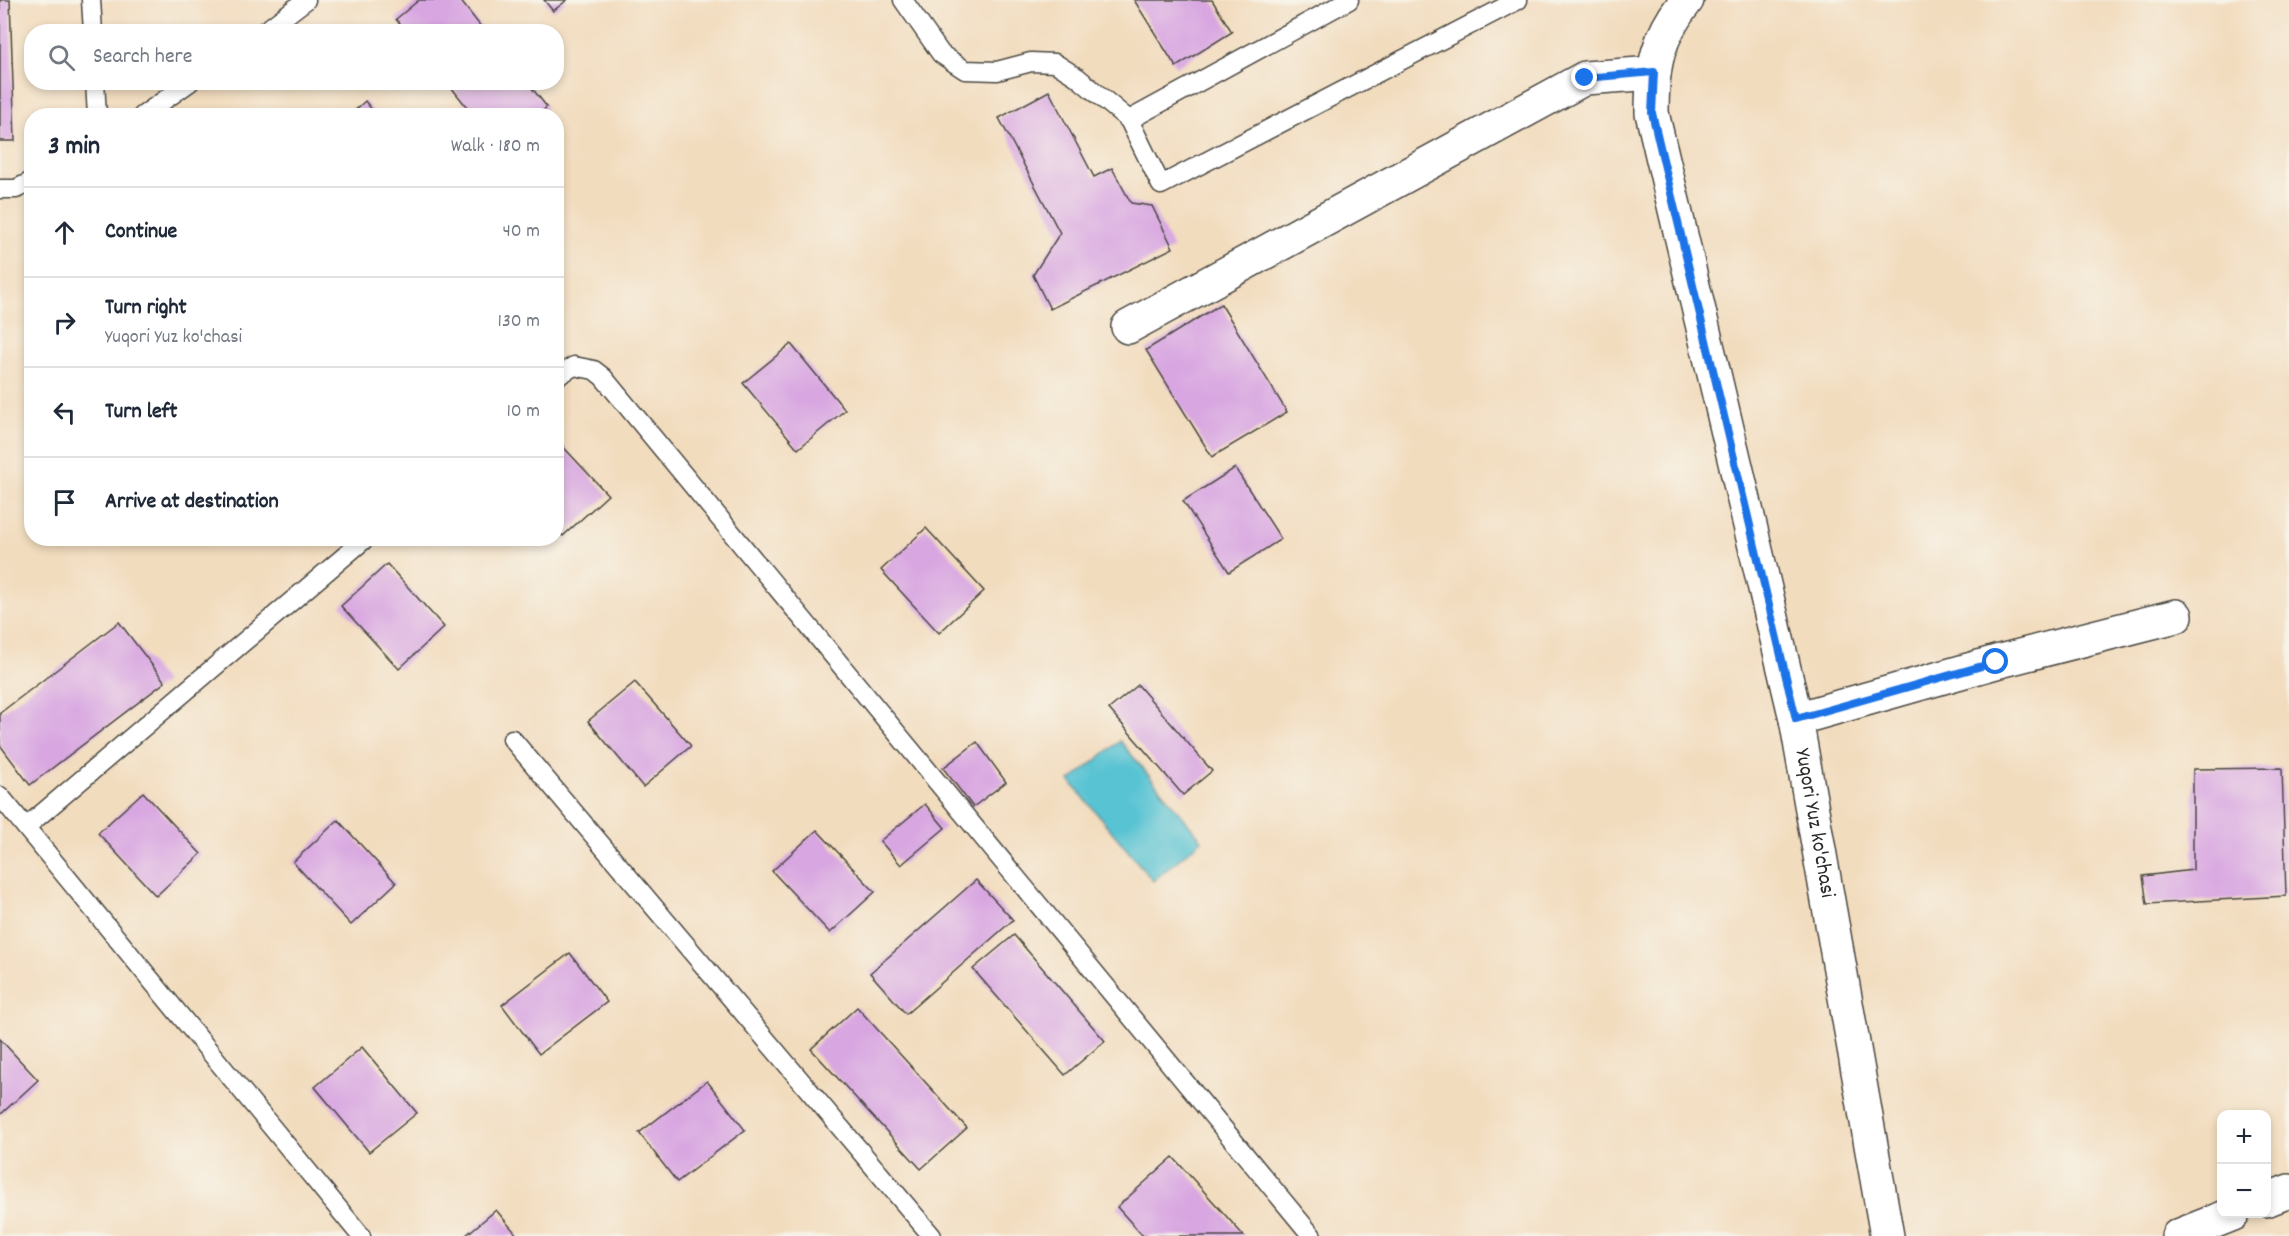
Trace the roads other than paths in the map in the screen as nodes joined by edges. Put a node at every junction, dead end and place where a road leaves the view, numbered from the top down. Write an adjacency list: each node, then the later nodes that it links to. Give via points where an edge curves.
1 (91, 0): 8 (lane)
2 (306, 0): 9 (lane)
3 (903, 0): 15 (lane, via 941,54 965,70 997,71 1031,62 1055,63)
4 (1349, 0): 7 (lane)
5 (1518, 0): 15 (lane, via 1161,184)
6 (1687, 0): 10 (street, Yuqori Yuz ko'chasi, via 1667,28)
7 (1326, 5): 15 (lane)
8 (92, 24)
9 (274, 24)
10 (1654, 72): 18 (street, via 1585,78); 22 (street, Yuqori Yuz ko'chasi, via 1652,113)
11 (95, 90): 13 (lane)
12 (179, 90): 14 (lane)
13 (97, 108)
14 (153, 108)
15 (1129, 120)
16 (24, 185): 17 (lane)
17 (0, 189)
18 (1128, 327)
19 (564, 370): 31 (lane, via 574,366 594,370 603,377)
20 (357, 546): 25 (lane)
21 (2176, 616): 22 (street)
22 (1796, 719): 32 (street, Yuqori Yuz ko'chasi)
23 (512, 739): 30 (lane)
24 (0, 796): 25 (lane)
25 (26, 827): 29 (lane)
26 (2289, 1191): 27 (street)
27 (2271, 1198)
28 (2223, 1218): 33 (street)
29 (361, 1236)
30 (932, 1236)
31 (1312, 1236)
32 (1887, 1236)
33 (2178, 1236)

